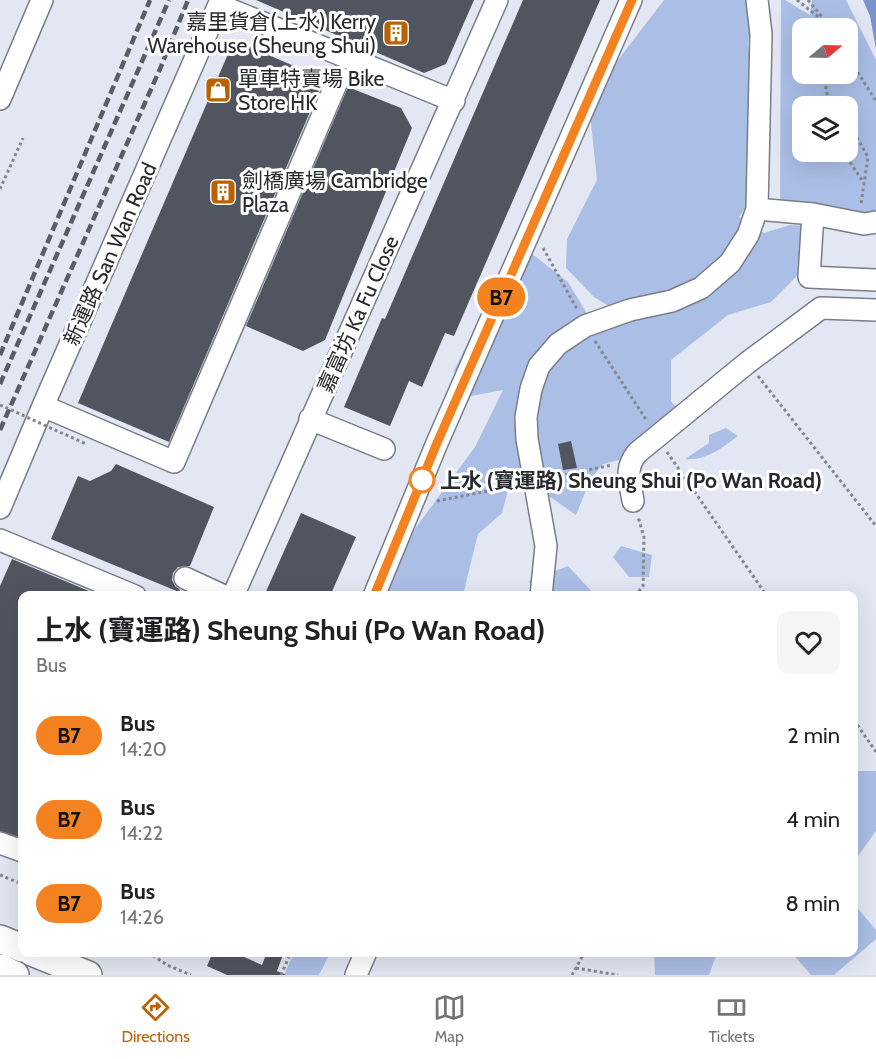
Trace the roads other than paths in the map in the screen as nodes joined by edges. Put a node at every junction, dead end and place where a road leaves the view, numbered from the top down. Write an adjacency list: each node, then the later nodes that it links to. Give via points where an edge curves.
1 (42, 0): 7 (street)
2 (497, 0): 8 (street, 嘉富坊 Ka Fu Close)
3 (632, 0): 24 (street)
4 (757, 0): 9 (street, via 761,34)
5 (220, 2): 8 (street); 14 (street, 新運路 San Wan Road)
6 (339, 77): 14 (street, via 174,462)
7 (0, 99)
8 (454, 101): 15 (street, 嘉富坊 Ka Fu Close)
9 (756, 209): 10 (street); 25 (street, via 748,235 729,263 701,288 672,301 585,326 558,344 539,366 526,417 546,546)
10 (813, 214): 11 (street, via 864,224); 12 (street, via 809,277)
11 (876, 222)
12 (876, 280)
13 (876, 309): 17 (street, via 821,308 747,363 637,453 628,472)
14 (43, 406): 18 (street, 新運路 San Wan Road)
15 (310, 419): 16 (street); 23 (street, 嘉富坊 Ka Fu Close)
16 (384, 449)
17 (633, 501)
18 (0, 508)
19 (0, 540): 21 (street)
20 (185, 578): 22 (street)
21 (123, 591)
22 (213, 591)
23 (235, 591)
24 (376, 591)
25 (542, 591)
26 (0, 843): 27 (street)
27 (18, 850)
28 (0, 939): 29 (main road)
29 (18, 946)
30 (44, 957): 34 (main road)
31 (364, 957): 35 (street)
32 (0, 968): 33 (main road)
33 (15, 975)
34 (88, 975)
35 (356, 975)

